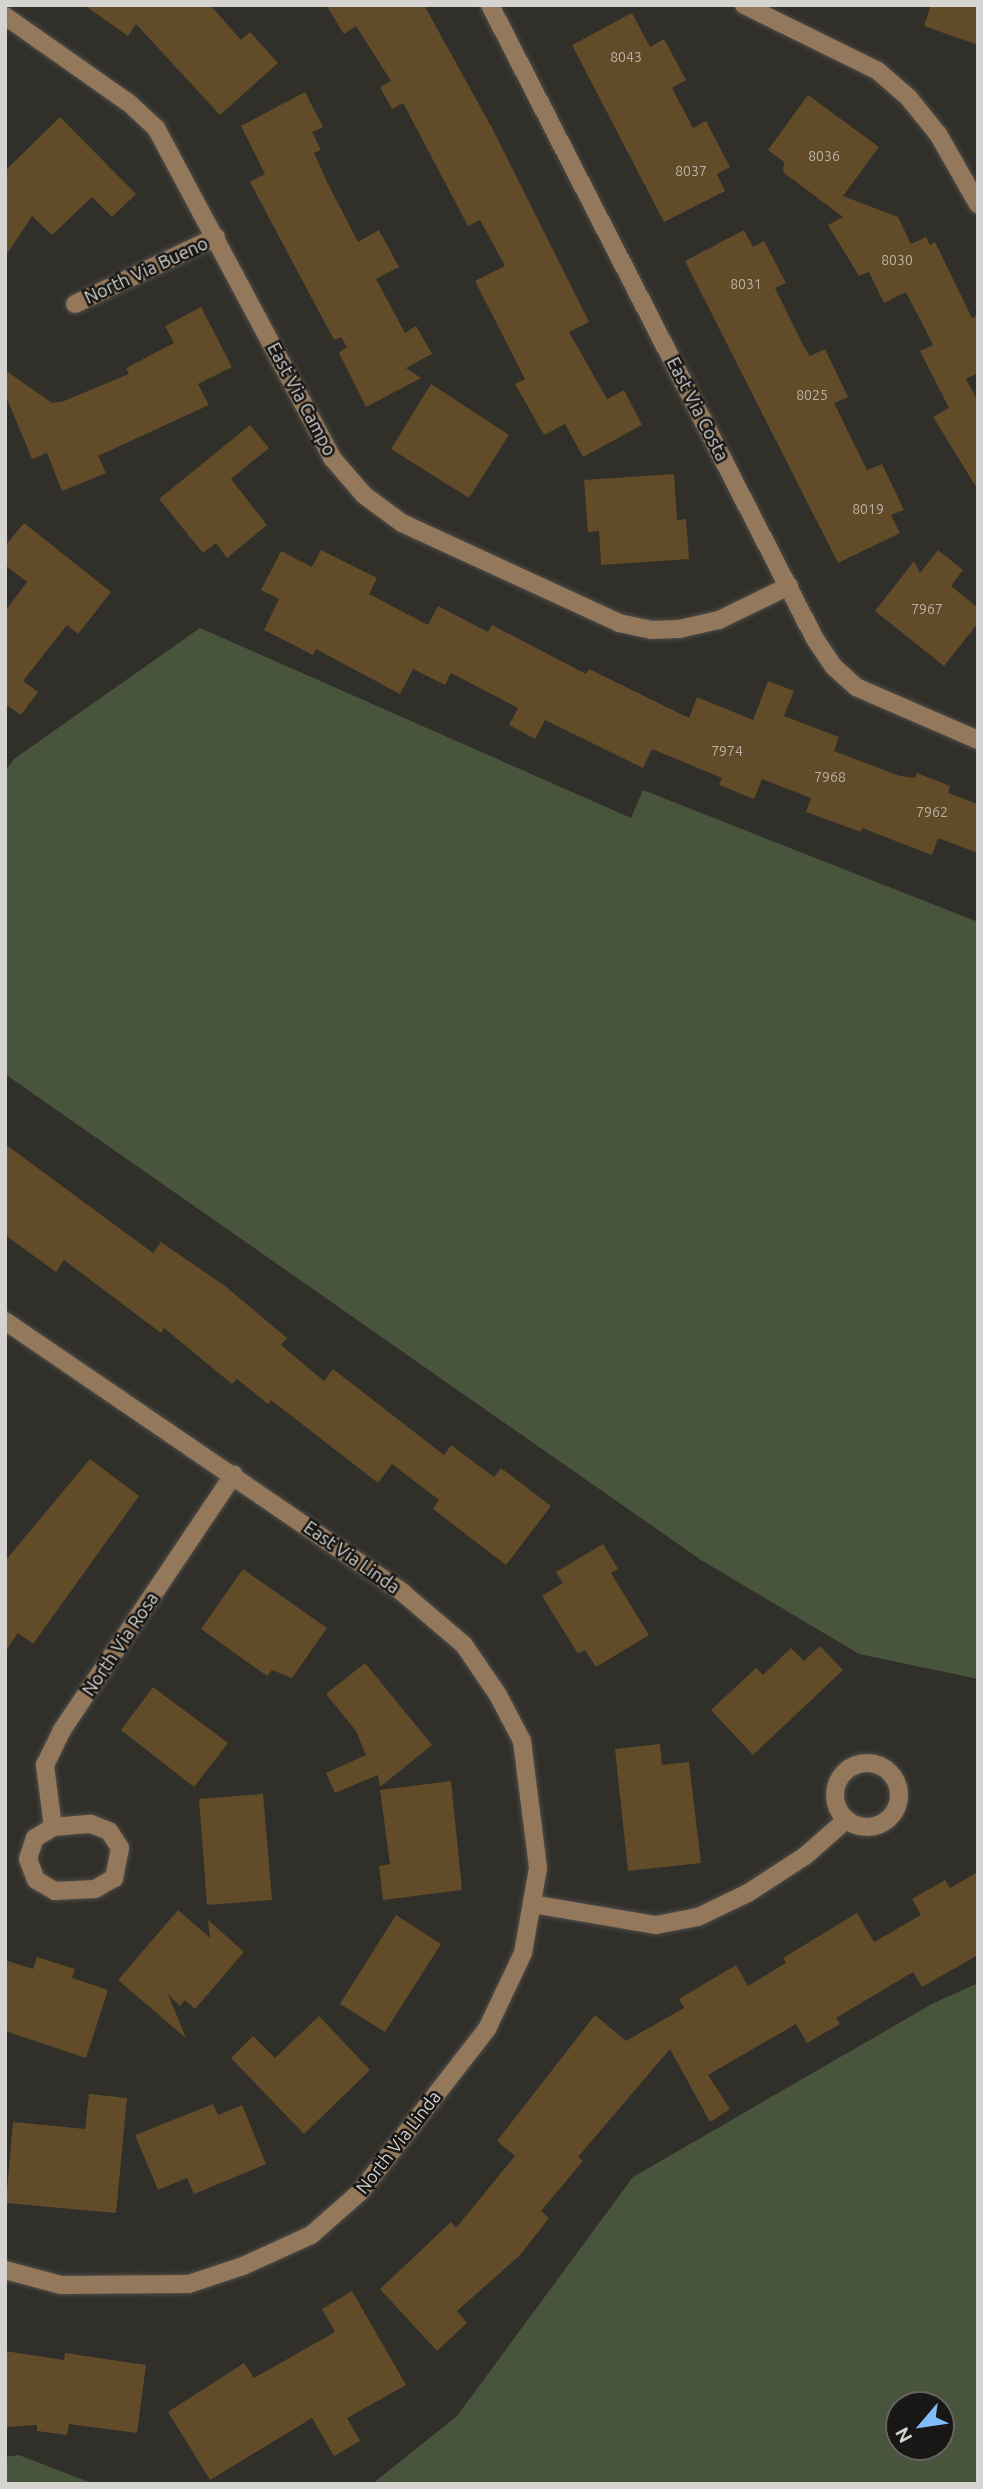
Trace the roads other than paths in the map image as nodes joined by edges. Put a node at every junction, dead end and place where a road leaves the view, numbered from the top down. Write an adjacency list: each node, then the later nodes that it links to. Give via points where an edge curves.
1 (490, 5): 8 (street, East Via Costa)
2 (744, 5): 4 (street, via 878,71 908,97)
3 (5, 16): 6 (street, East Via Campo, via 130,103 156,128)
4 (970, 172): 5 (street)
5 (978, 204)
6 (216, 237): 7 (street, North Via Bueno); 8 (street, East Via Campo, via 332,459 364,495 402,523 619,623 651,630 719,620)
7 (75, 304)
8 (789, 586): 9 (street, East Via Costa, via 815,639 834,667 856,687)
9 (978, 740)
10 (5, 1321): 11 (street, East Via Linda)
11 (234, 1474): 13 (street, North Via Rosa, via 45,1765); 14 (street, East Via Linda, via 403,1593 464,1646 478,1665 522,1741 538,1868)
12 (846, 1820): 14 (street, via 805,1856 748,1893 698,1917 656,1925)
13 (53, 1827): 13 (street, via 35,1838 30,1848 30,1870 36,1880 55,1891 94,1889 114,1878 120,1848 110,1831 91,1824)
14 (532, 1904): 15 (street, North Via Linda, via 523,1953 487,2029 360,2192 312,2235 189,2284 61,2285)
15 (5, 2270)

